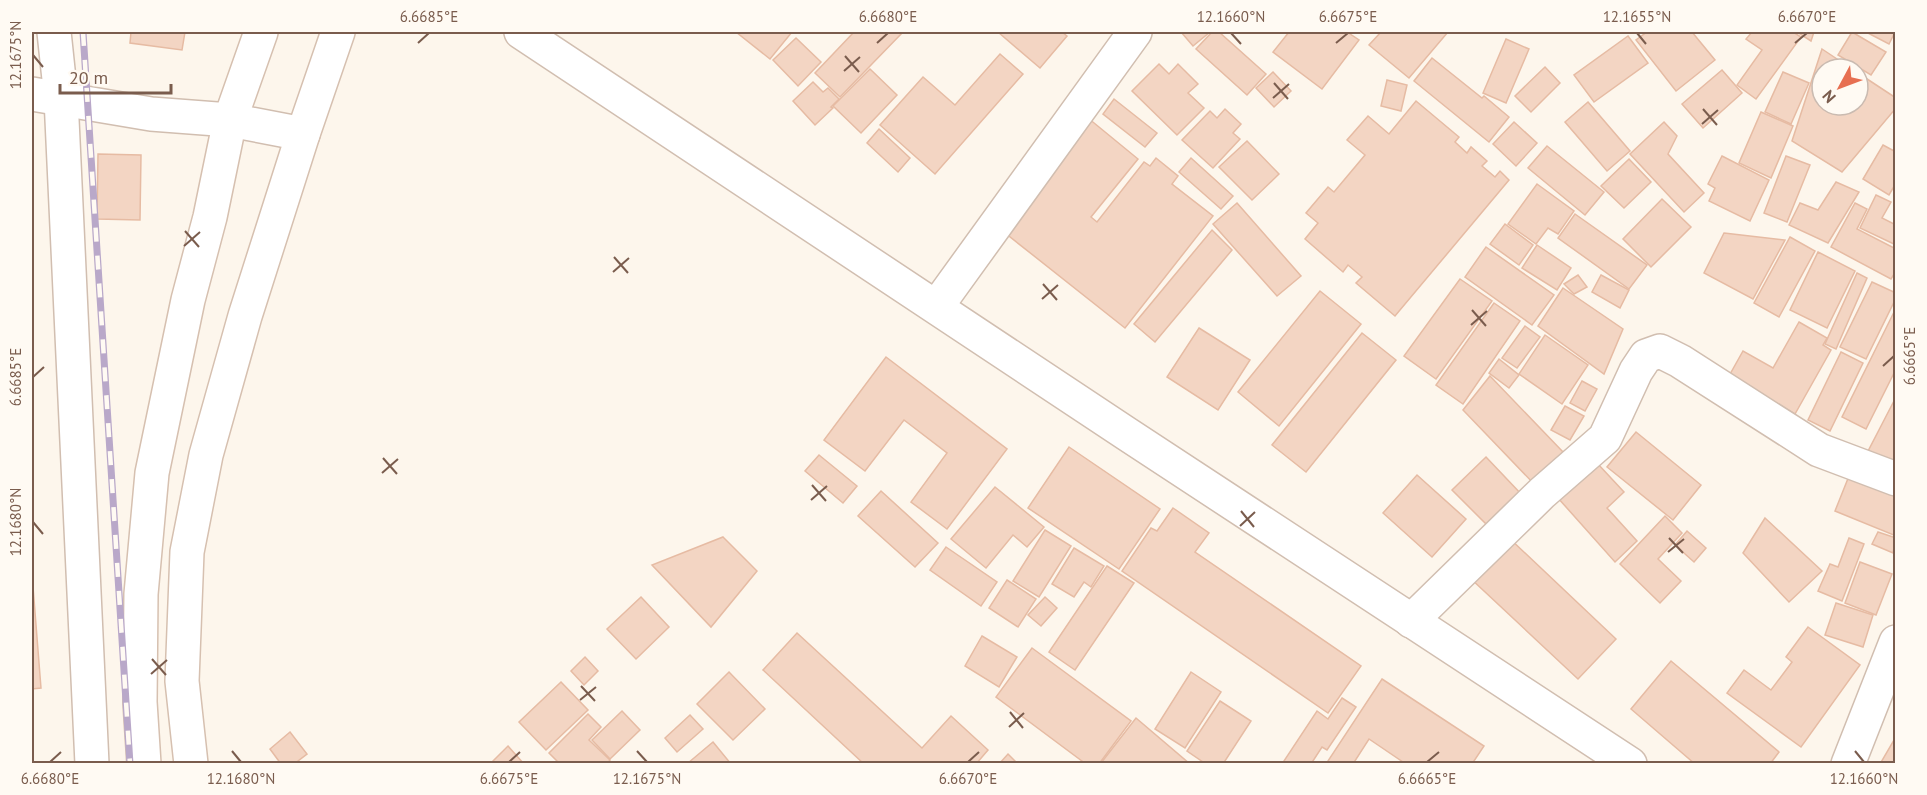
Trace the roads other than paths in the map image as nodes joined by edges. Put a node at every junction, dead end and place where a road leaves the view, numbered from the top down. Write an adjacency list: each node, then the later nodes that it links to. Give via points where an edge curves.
1 (54, 32): 6 (street)
2 (261, 32): 7 (street)
3 (339, 32): 8 (street)
4 (521, 32): 9 (street)
5 (1135, 32): 9 (street)
6 (46, 96): 7 (street, via 151,114); 13 (street)
7 (230, 120): 8 (street); 14 (street, via 152,472 141,594)
8 (303, 134): 15 (street, via 206,455 187,552 182,681)
9 (937, 306): 11 (street)
10 (1896, 479): 11 (street, via 1819,450 1660,351 1646,356 1636,371 1605,438 1542,493)
11 (1411, 621): 16 (street)
12 (1896, 642): 17 (street)
13 (92, 764)
14 (144, 764)
15 (191, 764)
16 (1630, 764)
17 (1848, 764)

